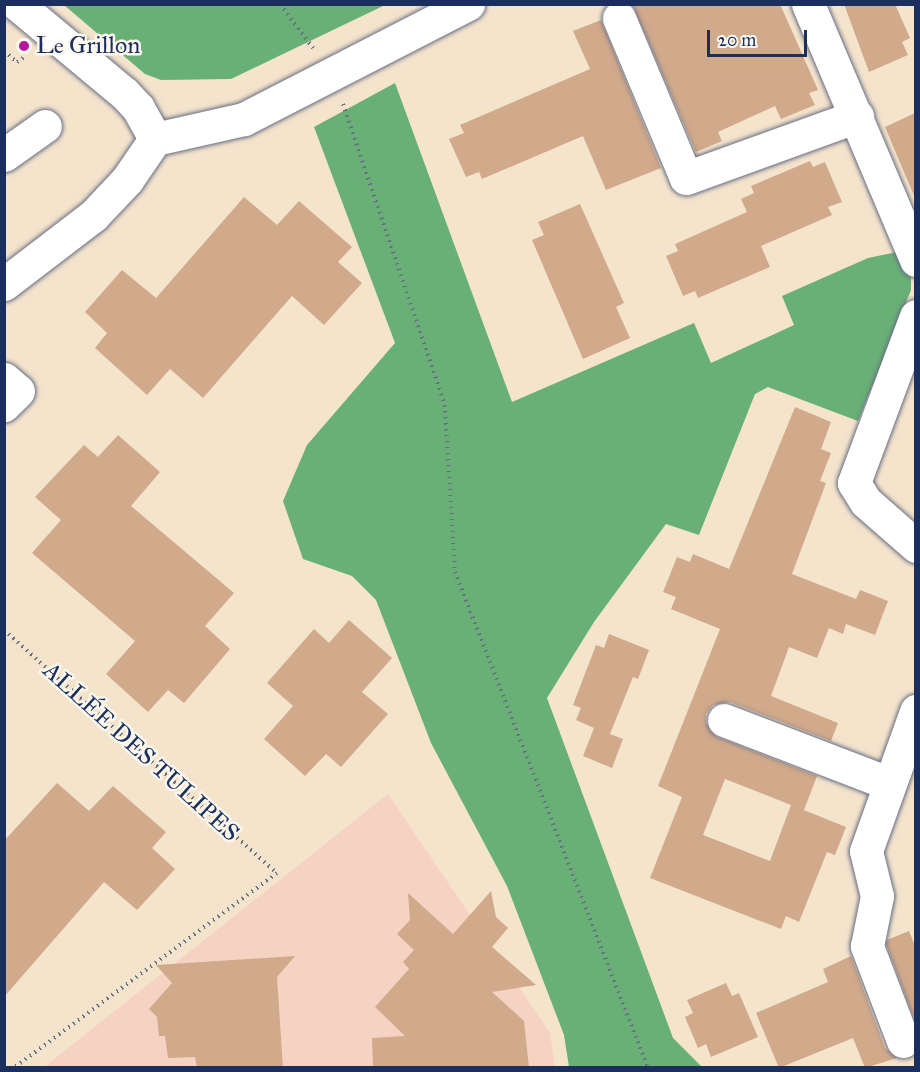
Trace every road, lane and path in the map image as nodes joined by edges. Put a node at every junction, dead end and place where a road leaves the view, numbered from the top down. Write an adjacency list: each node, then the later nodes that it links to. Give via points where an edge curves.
1 (17, 4): 9 (street, via 124,93 138,108)
2 (280, 4): 6 (path)
3 (468, 4): 6 (street)
4 (808, 5): 7 (street)
5 (620, 18): 7 (street, via 686,178)
6 (332, 72): 9 (street, via 244,119); 23 (path, via 445,405 455,572)
7 (857, 116): 11 (street)
8 (45, 126): 10 (street)
9 (155, 139): 12 (street, via 127,180 93,216)
10 (4, 155)
11 (915, 260)
12 (4, 284)
13 (914, 325): 16 (street, via 854,483 866,502)
14 (4, 379): 15 (street, via 18,391)
15 (4, 405)
16 (915, 546)
17 (4, 630): 22 (path, ALLÉE DES TULIPES, via 278,873)
18 (915, 711): 20 (street)
19 (724, 720): 20 (street)
20 (899, 778): 21 (street, via 866,851 877,896 867,946)
21 (903, 1041)
22 (13, 1068)
23 (648, 1068)

